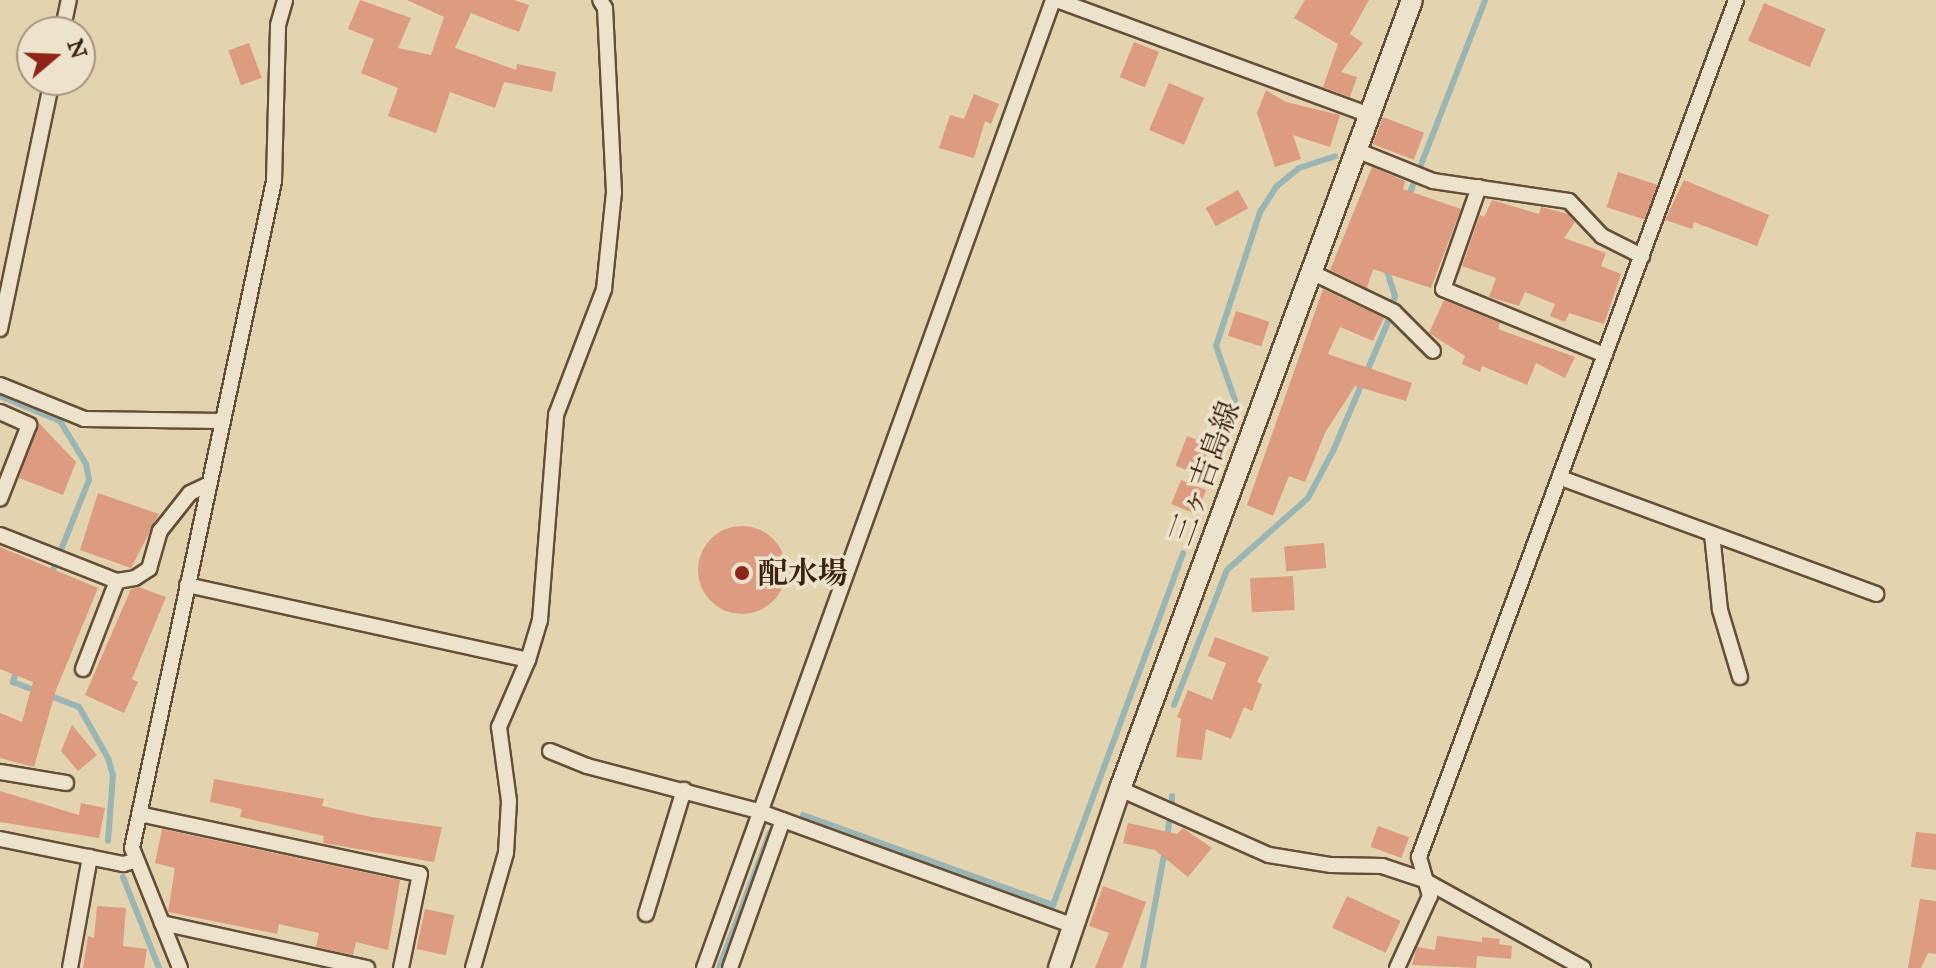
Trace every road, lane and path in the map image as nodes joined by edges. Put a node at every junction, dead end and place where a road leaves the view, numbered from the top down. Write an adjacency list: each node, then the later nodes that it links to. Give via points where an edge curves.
1 (285, 0): 17 (street, via 278,25 274,181)
2 (600, 0): 26 (street, via 605,8 614,192 604,289 556,415 540,620)
3 (1055, 0): 7 (street); 34 (street)
4 (1412, 0): 7 (main road, 三ヶ吉島線)
5 (1736, 0): 10 (street)
6 (49, 96): 12 (street)
7 (1369, 115): 8 (main road, 三ヶ吉島線)
8 (1356, 150): 9 (street, via 1433,181); 11 (main road, 三ヶ吉島線)
9 (1479, 187): 10 (street, via 1569,201 1602,236); 14 (street, via 1443,289)
10 (1642, 256): 14 (street)
11 (1311, 272): 13 (street, via 1394,312); 32 (main road, 三ヶ吉島線)
12 (0, 329)
13 (1433, 351)
14 (1605, 355): 18 (street)
15 (0, 385): 17 (street, via 84,419)
16 (0, 412): 20 (street, via 29,425)
17 (221, 421): 19 (street)
18 (1561, 478): 21 (street); 40 (street, via 1419,857)
19 (209, 484): 23 (street, via 190,493 160,531 149,569); 24 (street)
20 (0, 499)
21 (1712, 534): 25 (street); 28 (street, via 1720,610)
22 (0, 535): 23 (street)
23 (117, 581): 27 (street)
24 (187, 585): 26 (street); 35 (street)
25 (1876, 594)
26 (528, 660): 48 (street, via 499,727 509,801 506,853)
27 (83, 669)
28 (1740, 677)
29 (550, 751): 33 (street, via 587,766)
30 (0, 772): 31 (street)
31 (66, 783)
32 (1120, 789): 40 (street, via 1269,855 1382,866); 43 (main road, 三ヶ吉島線)
33 (684, 790): 34 (street); 41 (street)
34 (758, 811): 36 (street); 49 (street)
35 (139, 814): 39 (street); 47 (street, via 420,874)
36 (783, 820): 43 (street); 50 (street)
37 (0, 839): 38 (street)
38 (90, 857): 39 (street); 44 (street)
39 (134, 861): 42 (street)
40 (1424, 880): 52 (street, via 1430,896); 53 (street)
41 (646, 914)
42 (162, 923): 45 (street); 46 (street)
43 (1074, 926): 51 (main road, 三ヶ吉島線)
44 (70, 968)
45 (180, 968)
46 (367, 968)
47 (401, 968)
48 (473, 968)
49 (704, 968)
50 (730, 968)
51 (1059, 968)
52 (1397, 968)
53 (1583, 968)

